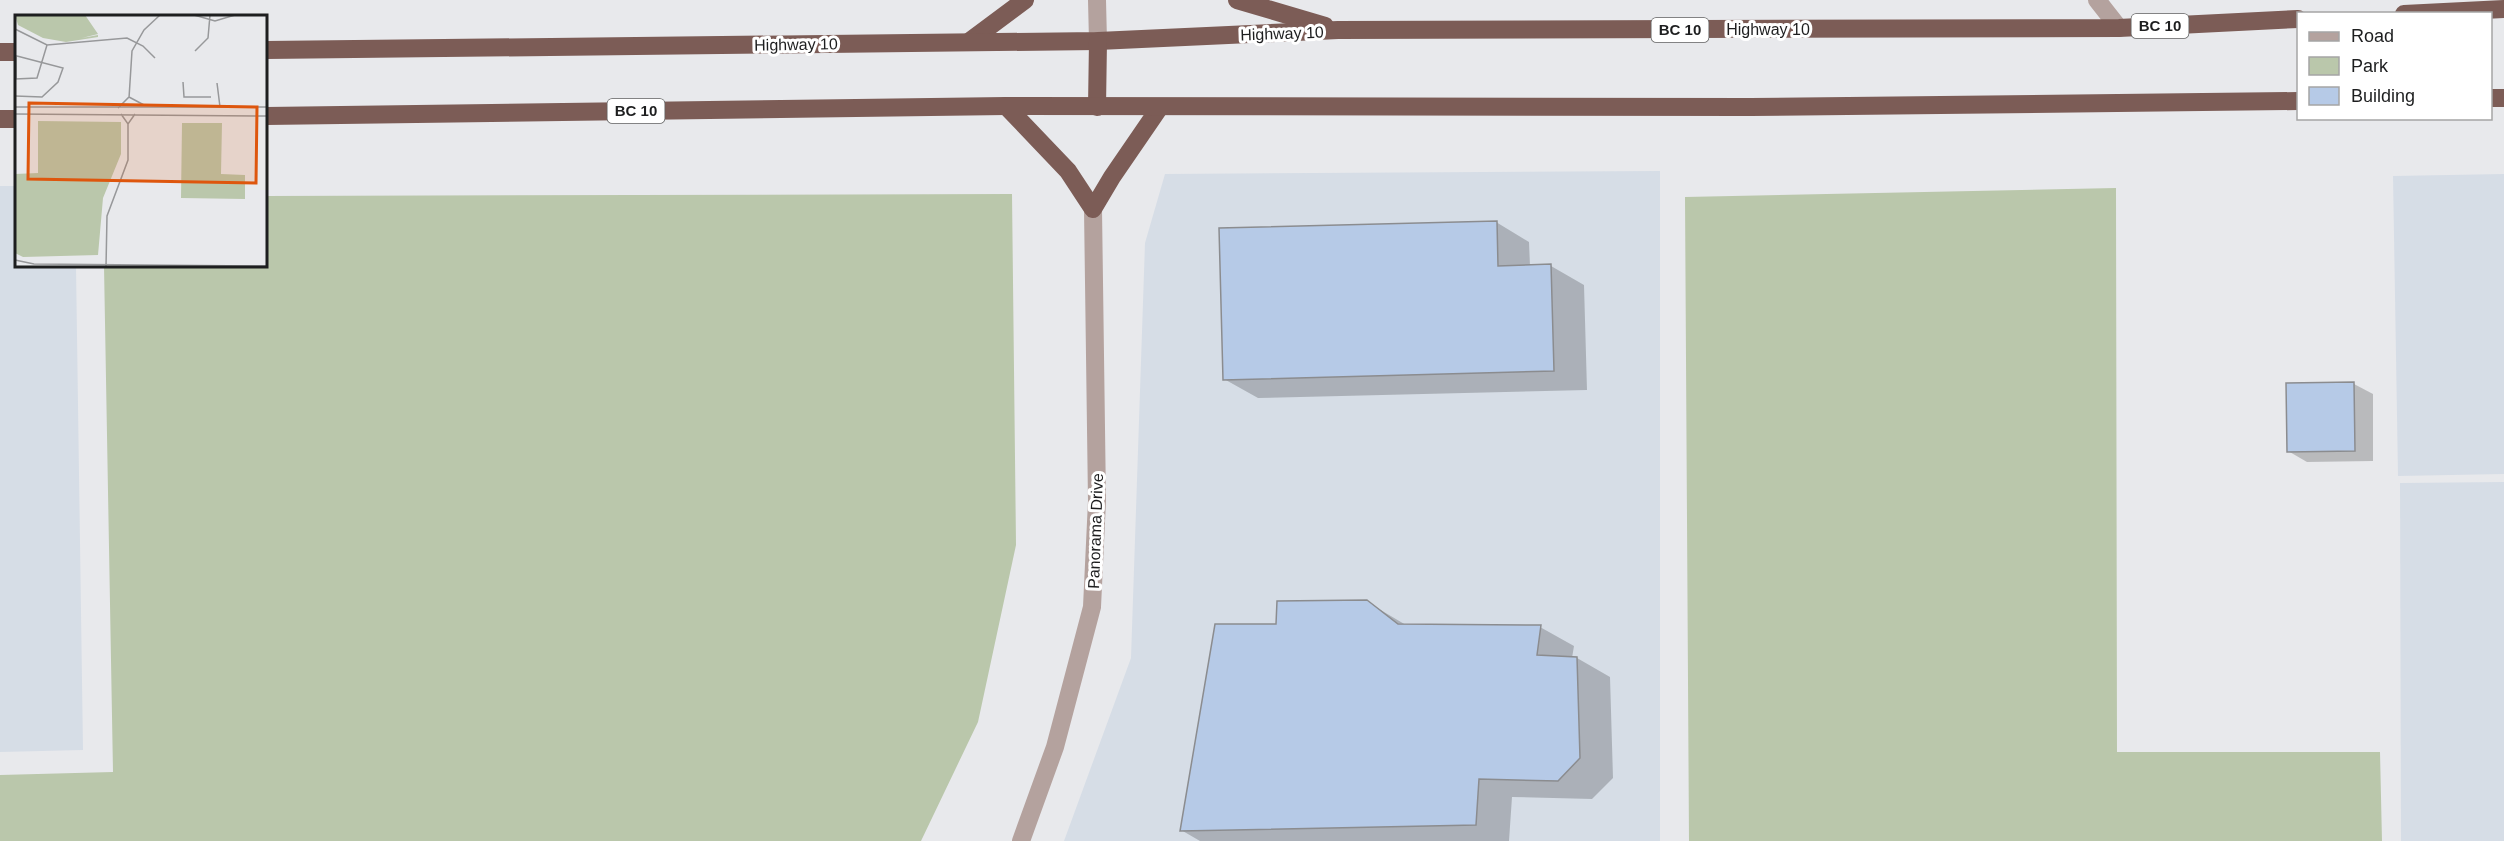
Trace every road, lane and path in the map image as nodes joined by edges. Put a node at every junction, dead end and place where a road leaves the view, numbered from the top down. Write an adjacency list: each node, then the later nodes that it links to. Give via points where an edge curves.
1 (1025, 0): 10 (highway)
2 (1096, 0): 11 (street)
3 (1237, 0): 9 (highway)
4 (2097, 0): 8 (street)
5 (2504, 9): 6 (highway)
6 (2444, 12)
7 (2297, 19): 8 (highway, Highway 10 / BC 10)
8 (2119, 28): 9 (highway, Highway 10 / BC 10)
9 (1338, 30): 11 (highway, Highway 10 / BC 10)
10 (970, 41): 11 (highway, Highway 10 / BC 10); 12 (highway, Highway 10 / BC 10)
11 (1098, 41): 15 (highway)
12 (267, 50)
13 (2297, 101): 16 (highway, BC 10, via 1762,107)
14 (1006, 106): 15 (highway, BC 10); 17 (highway, BC 10); 18 (highway, via 1068,171)
15 (1097, 107): 16 (highway, BC 10)
16 (1160, 107): 18 (highway)
17 (267, 116)
18 (1093, 209): 19 (street, Panorama Drive, via 1097,501 1092,607 1054,747)
19 (1021, 841)

